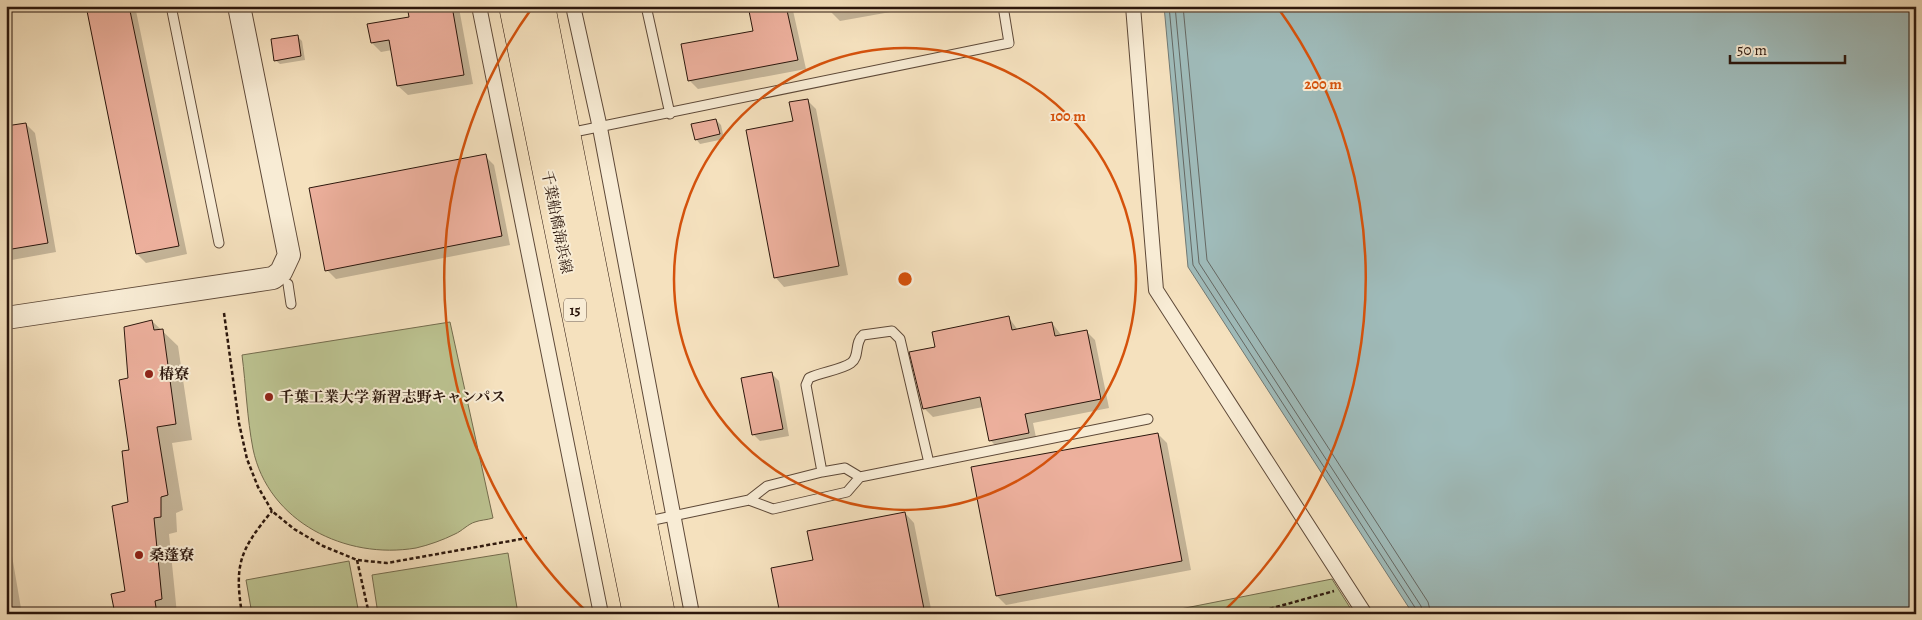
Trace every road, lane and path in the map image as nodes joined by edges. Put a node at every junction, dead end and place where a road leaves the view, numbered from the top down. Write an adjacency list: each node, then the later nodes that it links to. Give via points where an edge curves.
1 (171, 6): 13 (lane)
2 (239, 6): 17 (street, via 289,255 281,272 273,278)
3 (479, 6): 31 (street)
4 (513, 6): 32 (main road, 千葉船橋海浜線 / 15)
5 (541, 6): 12 (main road, 千葉船橋海浜線 / 15)
6 (573, 6): 11 (street)
7 (646, 6): 10 (lane)
8 (1002, 6): 10 (lane, via 1010,44)
9 (1133, 6): 28 (street, via 1156,290)
10 (670, 114): 11 (lane)
11 (600, 128): 12 (lane); 24 (street)
12 (567, 133): 25 (main road, 千葉船橋海浜線 / 15)
13 (219, 243)
14 (288, 284): 15 (lane)
15 (291, 304)
16 (224, 313): 23 (path, via 247,459)
17 (6, 318)
18 (1148, 420): 19 (lane)
19 (929, 463): 20 (lane, via 900,339 892,331 863,335 857,342 856,356 851,363 809,378 806,385); 21 (lane)
20 (822, 472): 21 (lane, via 845,468); 22 (lane, via 767,486)
21 (860, 477): 22 (lane, via 847,492 773,509)
22 (748, 500): 24 (lane)
23 (272, 511): 27 (path, via 323,546); 29 (path, via 250,538 239,566 237,584)
24 (672, 516): 25 (lane); 34 (street)
25 (643, 523): 33 (main road, 千葉船橋海浜線 / 15)
26 (527, 538): 27 (path, via 387,563)
27 (357, 560): 30 (path)
28 (1347, 587): 35 (path); 36 (street)
29 (242, 614)
30 (369, 614)
31 (601, 614)
32 (636, 614)
33 (662, 614)
34 (692, 614)
35 (1252, 614)
36 (1365, 614)

